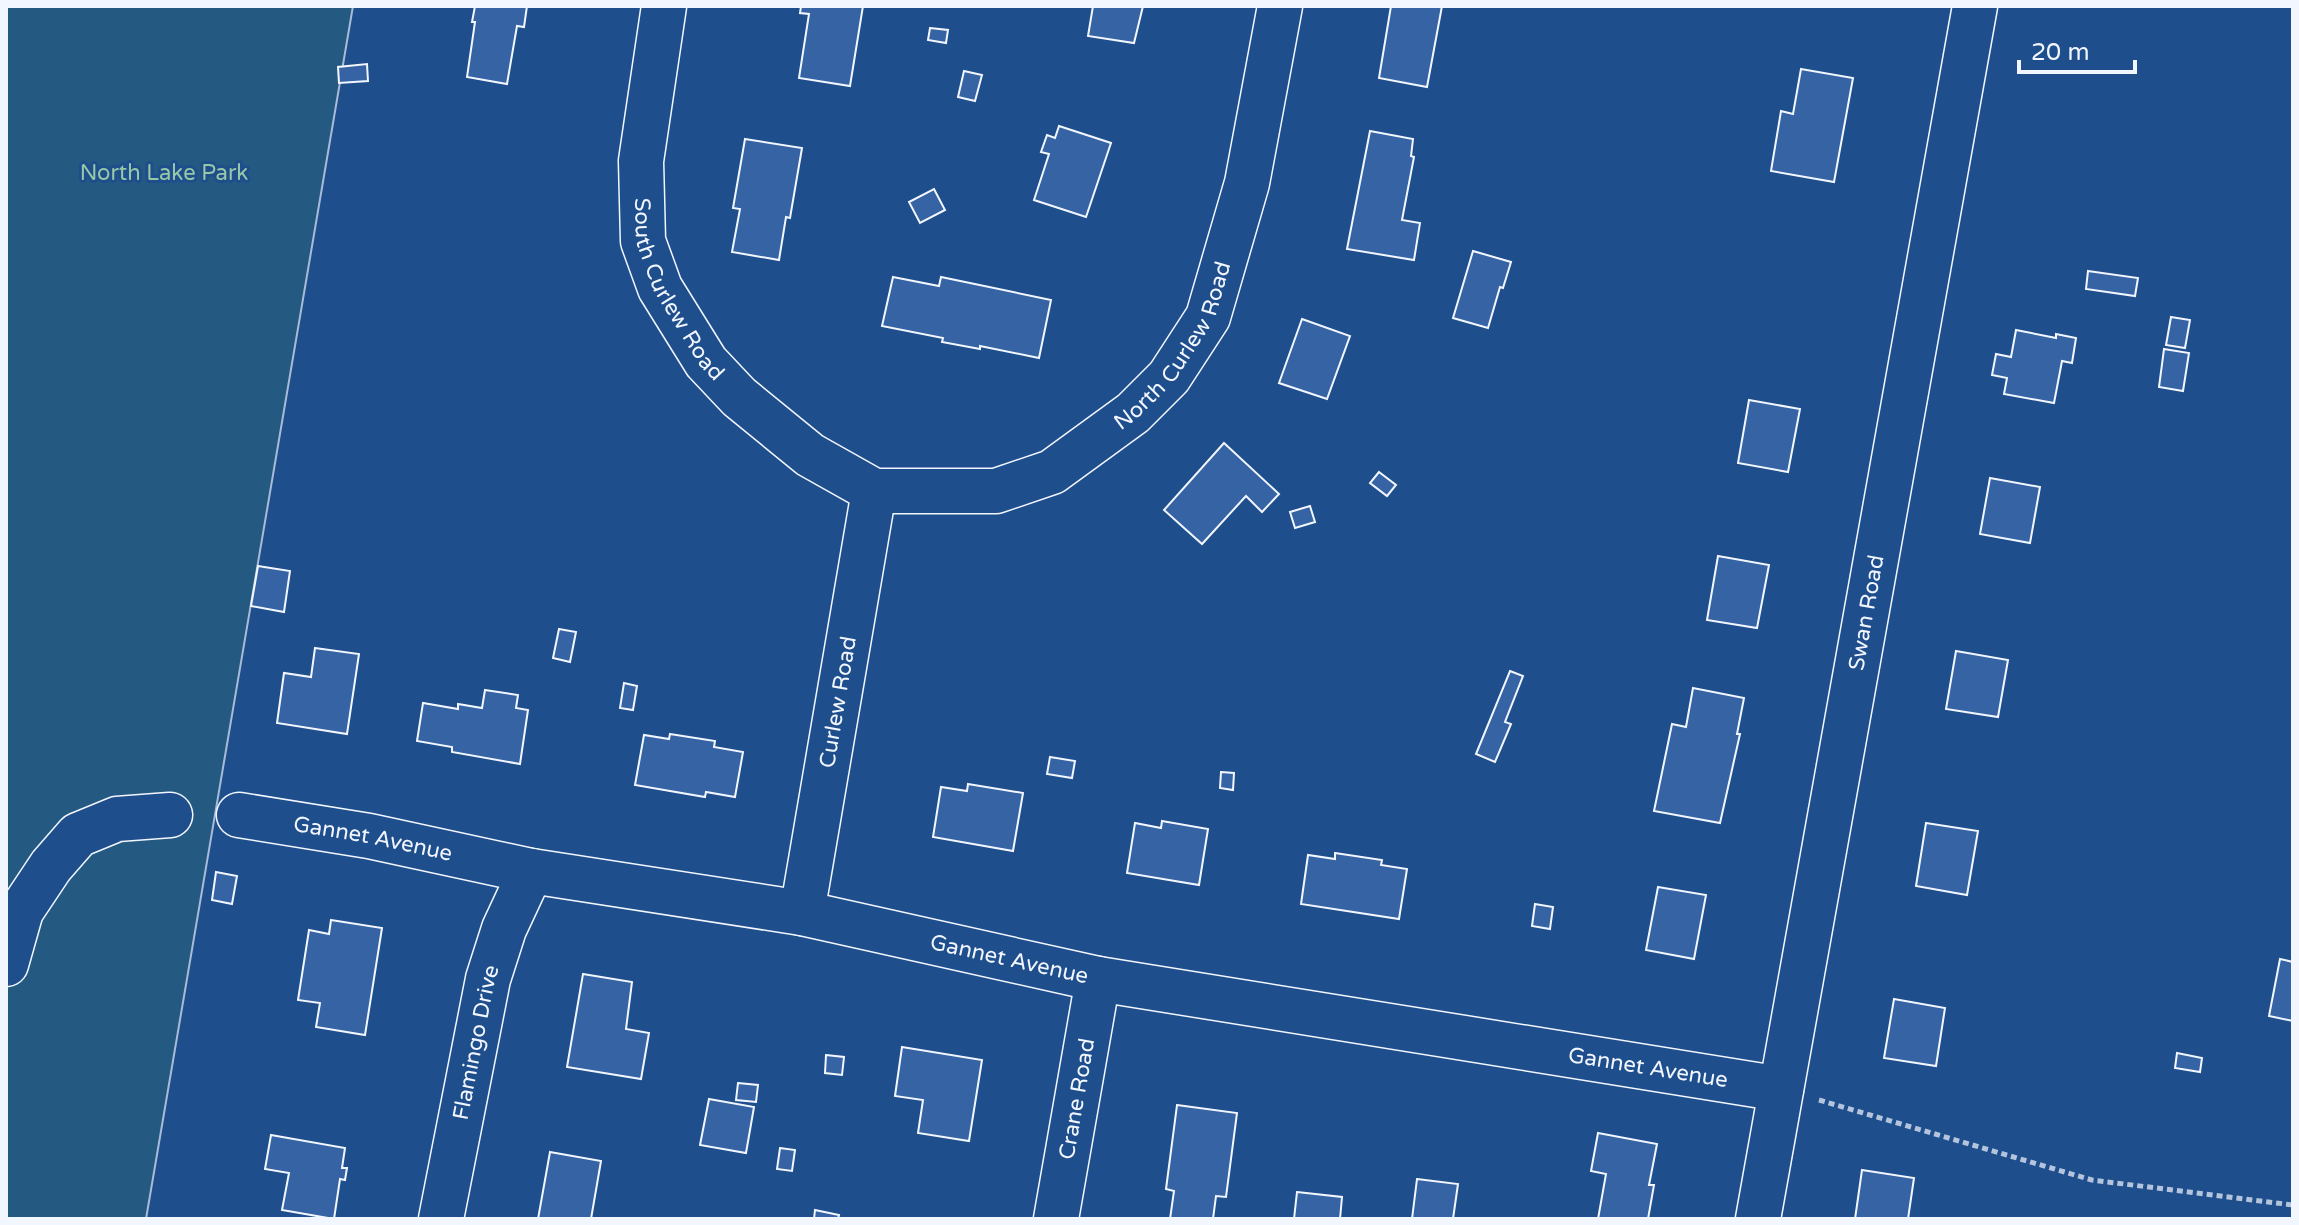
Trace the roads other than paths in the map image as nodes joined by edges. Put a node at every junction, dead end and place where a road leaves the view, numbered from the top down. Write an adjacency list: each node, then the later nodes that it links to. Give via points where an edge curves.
1 (664, 6): 4 (street, South Curlew Road, via 640,196 643,241 660,288 706,362 739,397 810,455)
2 (1280, 6): 4 (street, North Curlew Road, via 1241,210 1208,317 1169,377 1133,413 1052,472 996,491)
3 (1975, 6): 11 (street, Swan Road)
4 (874, 491): 8 (street, Curlew Road)
5 (170, 815): 9 (street, via 117,819 78,835 21,911)
6 (239, 815): 7 (street, Gannet Avenue)
7 (531, 871): 8 (street, Gannet Avenue); 12 (street, Flamingo Drive, via 488,979)
8 (802, 913): 10 (street, Gannet Avenue)
9 (6, 964)
10 (1098, 979): 11 (street, Gannet Avenue); 13 (street, Crane Road)
11 (1781, 1089): 14 (street, Swan Road)
12 (441, 1219)
13 (1056, 1219)
14 (1758, 1219)

